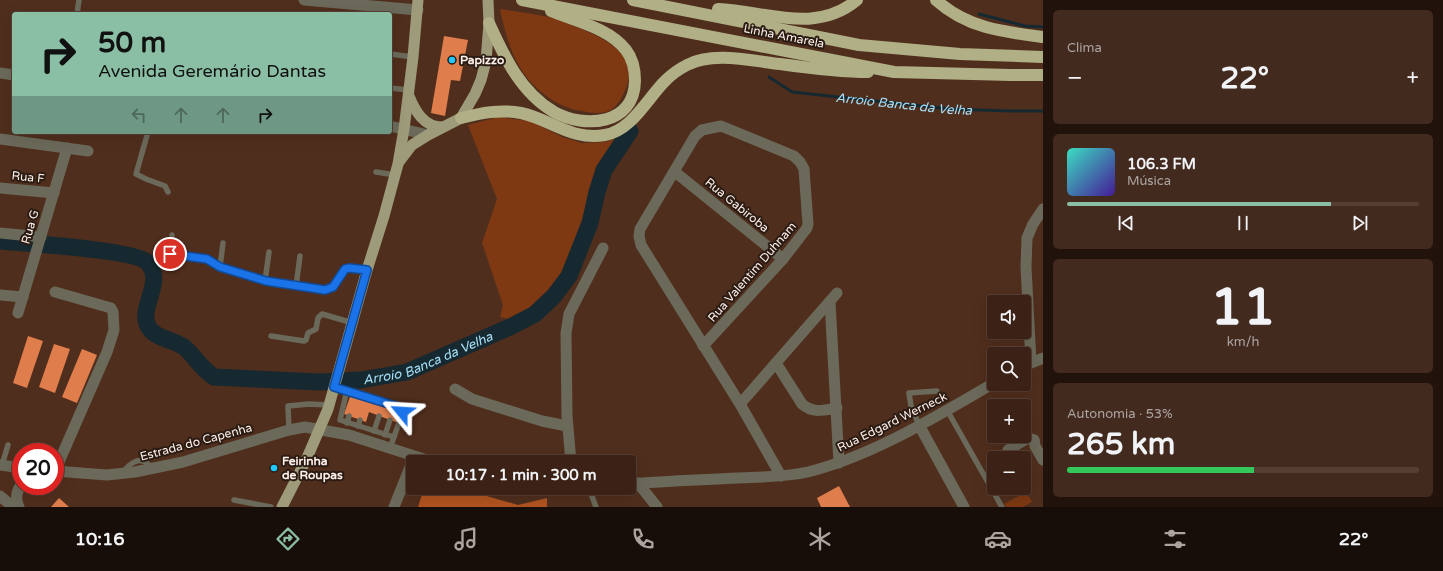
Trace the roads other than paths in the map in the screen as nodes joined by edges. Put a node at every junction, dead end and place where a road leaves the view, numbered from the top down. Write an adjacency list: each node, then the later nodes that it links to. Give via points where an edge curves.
1 (79, 0): 10 (lane)
2 (304, 0): 8 (street)
3 (488, 0): 11 (main road)
4 (523, 0): 11 (highway, via 601,31 626,50 632,60 635,85 632,98 618,115 596,122 577,120 553,111 525,87 514,73); 16 (highway, Linha Amarela)
5 (633, 0): 9 (highway, Linha Amarela)
6 (857, 0): 9 (highway, via 846,9 829,16 800,20 725,10)
7 (936, 0): 12 (highway, via 969,22 1003,32)
8 (418, 5): 14 (main road)
9 (679, 8): 15 (highway, Linha Amarela, via 859,45 960,54)
10 (77, 12)
11 (489, 23): 22 (main road, via 486,61 481,80)
12 (1043, 37)
13 (392, 54): 14 (lane)
14 (413, 57): 21 (main road)
15 (1043, 57)
16 (894, 72): 18 (highway, Linha Amarela, via 1011,76); 22 (highway, via 845,72 727,58 708,59 692,63 676,72 634,118 606,135 580,135 522,113 506,111 491,111)
17 (0, 73): 19 (street)
18 (1043, 74)
19 (12, 76)
20 (392, 88): 21 (lane)
21 (409, 92): 24 (main road, via 413,106 428,124); 25 (main road)
22 (461, 118): 24 (main road)
23 (392, 126): 25 (street)
24 (442, 127): 27 (main road)
25 (404, 129): 27 (street); 31 (main road)
26 (147, 134): 35 (lane, via 136,174 165,186)
27 (428, 135): 31 (main road, via 412,145)
28 (0, 138): 29 (street)
29 (67, 148): 30 (street); 36 (street, Rua G)
30 (88, 151)
31 (396, 170): 32 (lane); 47 (main road)
32 (376, 172)
33 (675, 172): 45 (street, Rua Gabiroba); 45 (street, Rua Valentim Duhnam, via 695,136 702,130 721,126 794,156 804,169 808,224); 56 (street, Rua Valentim Duhnam, via 640,229 639,236 641,245)
34 (0, 188): 36 (street, Rua F)
35 (168, 192)
36 (54, 193): 40 (street, Rua G)
37 (1043, 209): 57 (street, via 1027,238)
38 (0, 233): 40 (street)
39 (172, 235): 46 (lane, via 170,254 207,259)
40 (41, 237): 52 (street, Rua G)
41 (223, 243): 46 (lane)
42 (603, 248): 79 (street, via 569,314 566,333)
43 (269, 252): 48 (lane)
44 (300, 256): 49 (lane)
45 (783, 259): 56 (street, Rua Valentim Duhnam)
46 (220, 267): 48 (lane)
47 (367, 270): 49 (lane, via 345,269 330,289); 54 (main road)
48 (266, 281): 49 (lane)
49 (296, 286)
50 (55, 292): 90 (street, via 111,308 113,312 114,330 107,352)
51 (0, 295): 52 (street)
52 (23, 297): 53 (street, Rua G)
53 (18, 313)
54 (353, 323): 55 (lane, via 322,314 318,318 316,329 308,333 304,341); 61 (main road)
55 (271, 336)
56 (703, 346): 67 (street, Rua Valentim Duhnam)
57 (1028, 347)
58 (1043, 358): 60 (street)
59 (776, 363): 67 (street); 68 (street, via 802,404 808,409 814,411); 68 (street, via 833,297)
60 (1031, 363)
61 (334, 386): 64 (lane); 66 (main road)
62 (987, 387): 69 (street, Rua Edgard Werneck)
63 (455, 389): 79 (street, via 472,399 542,421)
64 (347, 390): 70 (lane, via 402,408); 75 (lane, via 340,420)
65 (937, 390): 77 (lane, via 909,393)
66 (329, 404): 80 (main road); 81 (lane, via 288,406)
67 (740, 404): 98 (street, Rua Valentim Duhnam)
68 (837, 408): 94 (street)
69 (947, 410): 77 (street, Rua Edgard Werneck); 114 (lane)
70 (402, 412)
71 (349, 416): 75 (lane)
72 (379, 416): 82 (lane)
73 (360, 420): 78 (lane)
74 (390, 420): 84 (lane)
75 (346, 423): 78 (lane)
76 (399, 423): 85 (lane)
77 (919, 425): 94 (street, Rua Edgard Werneck); 113 (street)
78 (358, 426): 82 (lane)
79 (567, 426): 92 (street)
80 (319, 429): 81 (street, Estrada do Capenha, via 305,426); 88 (street, via 349,434); 109 (main road)
81 (289, 430): 97 (street, Estrada do Capenha, via 151,469 107,475)
82 (374, 431): 84 (lane)
83 (1043, 433): 86 (street)
84 (385, 435): 85 (lane)
85 (394, 437): 88 (lane)
86 (1034, 440): 89 (street, via 1028,438); 93 (street)
87 (8, 445): 95 (lane)
88 (390, 448): 91 (street)
89 (1008, 450)
90 (64, 451)
91 (409, 455)
92 (570, 455)
93 (1043, 460)
94 (839, 463): 98 (street, Rua Edgard Werneck)
95 (1, 465): 96 (street)
96 (12, 467)
97 (64, 473)
98 (781, 476): 100 (street, Rua Edgard Werneck)
99 (406, 477): 110 (street)
100 (636, 483)
101 (636, 486): 112 (street)
102 (16, 495): 107 (street)
103 (592, 495): 111 (lane)
104 (0, 496): 106 (street)
105 (234, 500): 108 (lane)
106 (13, 507)
107 (19, 507)
108 (272, 507)
109 (282, 507)
110 (394, 507)
111 (596, 507)
112 (657, 507)
113 (964, 507)
114 (1002, 507)

